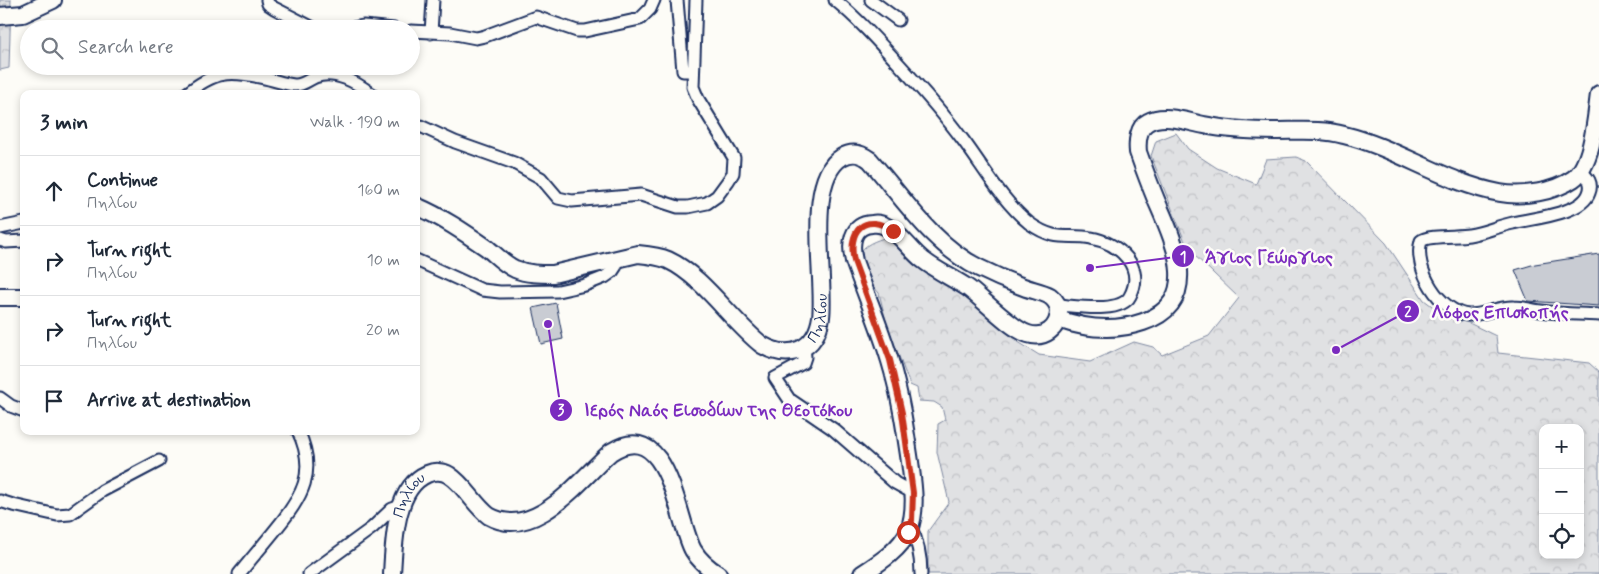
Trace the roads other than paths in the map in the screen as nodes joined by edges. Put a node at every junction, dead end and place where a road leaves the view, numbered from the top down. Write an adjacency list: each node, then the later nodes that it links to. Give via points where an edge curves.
1 (52, 0): 9 (main road, via 23,14)
2 (267, 0): 10 (street, via 274,8)
3 (433, 0): 13 (street)
4 (654, 0): 13 (street, via 640,19 591,30 577,31 536,17 481,37)
5 (677, 0): 14 (street, via 683,71)
6 (696, 0): 14 (street)
7 (835, 0): 33 (street, via 863,24 914,80 1002,195 1029,223 1053,235 1100,240 1120,251 1134,270 1135,284 1128,300 1120,304)
8 (871, 0): 11 (street)
9 (0, 16)
10 (297, 20)
11 (898, 20)
12 (420, 32): 13 (street)
13 (431, 33)
14 (693, 72): 22 (street, via 694,93 729,148 735,164 728,182 713,200 688,208 641,195 562,200 540,178 514,163)
15 (219, 75): 19 (street, via 208,78)
16 (241, 75): 17 (street, via 294,85 317,76)
17 (330, 75)
18 (330, 75): 20 (street, via 350,80)
19 (192, 90)
20 (366, 90)
21 (1599, 94): 23 (main road, via 1591,144)
22 (420, 126)
23 (1580, 171): 33 (main road, via 1573,179 1556,187 1525,194 1502,194 1460,182 1342,134 1224,128 1171,119 1152,120 1141,129 1137,145 1148,181 1177,250 1179,273 1174,296 1167,307 1154,317 1113,328 1083,327); 34 (street, via 1588,177 1591,187 1586,200 1578,206 1470,235 1428,237 1421,241 1420,259 1433,291 1447,305 1464,314 1515,307)
24 (420, 208): 29 (main road, Πηλίου, via 448,222 523,272 553,274)
25 (20, 224): 26 (street)
26 (0, 228)
27 (0, 240): 28 (street)
28 (20, 241)
29 (616, 258): 30 (street, via 616,266 605,277 558,291 482,290); 35 (main road, Πηλίου, via 638,254 669,261 699,283 762,345 786,354)
30 (420, 262)
31 (0, 297): 32 (main road)
32 (20, 297)
33 (1058, 312): 35 (main road, Πηλίου, via 1049,296 995,275 957,255 924,223 870,160 861,154 851,153 834,163 823,183 820,318 813,338); 40 (main road, via 1052,330 1042,335 1028,334 924,261 888,227 866,224 859,228 852,242 854,261 887,352 896,387)
34 (1599, 315)
35 (804, 347): 40 (street, via 803,363 775,378 789,399 833,430 890,479)
36 (0, 398): 37 (street)
37 (20, 410)
38 (299, 435): 44 (street, via 307,468 301,493 290,512)
39 (159, 461): 41 (street, via 102,491 70,514 57,515)
40 (913, 493): 43 (main road)
41 (0, 501)
42 (401, 506): 45 (street, via 392,508 372,528); 46 (main road, Πηλίου); 47 (main road, Πηλίου, via 409,490 422,477 441,472 454,478 493,518 509,522 530,519 553,507 612,452 622,446 638,446 648,449 659,460 673,489 693,549)
43 (910, 526): 48 (main road, via 896,548); 49 (street, via 921,559)
44 (239, 574)
45 (309, 574)
46 (392, 574)
47 (718, 574)
48 (862, 574)
49 (921, 574)

